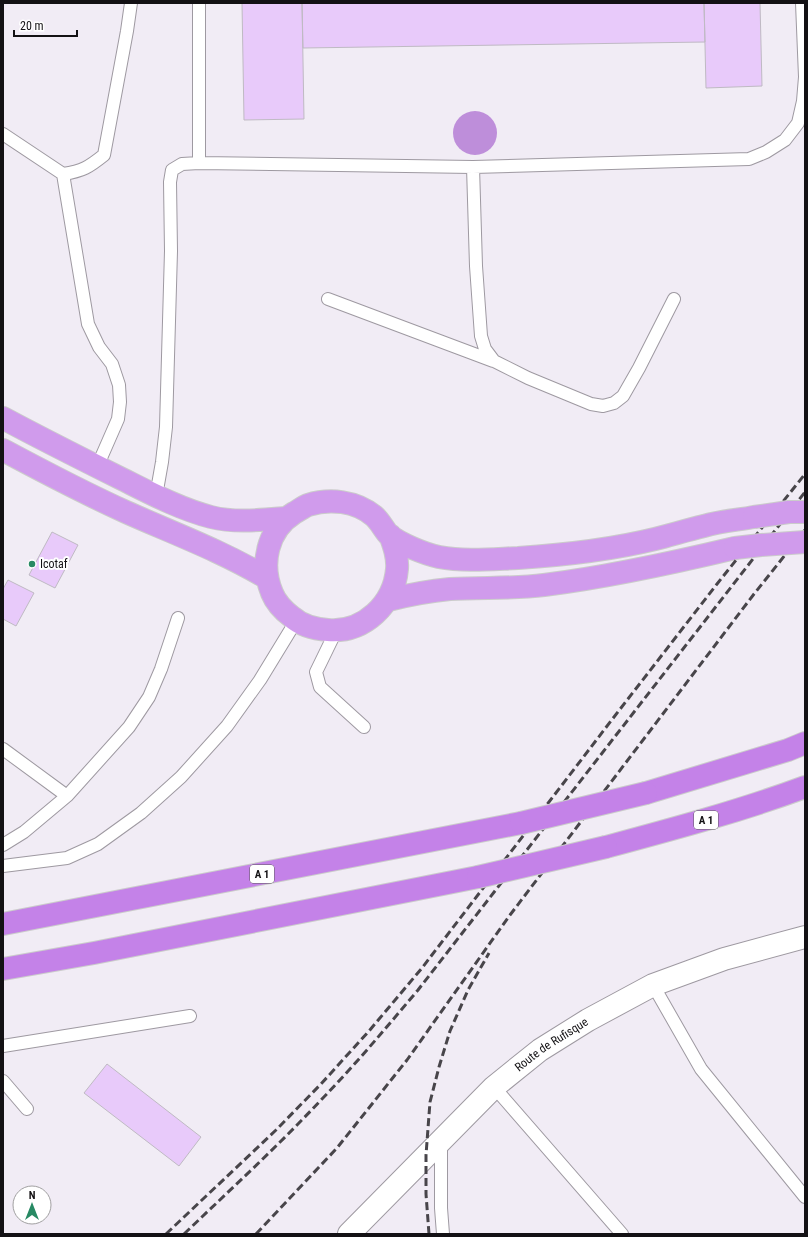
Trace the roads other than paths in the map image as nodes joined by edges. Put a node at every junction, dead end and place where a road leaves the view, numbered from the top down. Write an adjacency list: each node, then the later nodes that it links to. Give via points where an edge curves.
1 (131, 3): 7 (lane, via 104,155 92,165)
2 (199, 3): 5 (lane)
3 (802, 3): 6 (lane, via 805,77 798,123 785,140 766,152 749,159)
4 (3, 134): 7 (lane)
5 (199, 163): 6 (lane); 14 (lane, via 182,164 172,170 170,182 171,250 166,426)
6 (473, 167): 10 (lane, via 481,336 485,349)
7 (63, 174): 13 (lane, via 88,324 99,347 112,364 120,385 118,419)
8 (328, 299): 10 (lane)
9 (674, 299): 10 (lane, via 623,396 614,404 591,404)
10 (494, 361)
11 (3, 418): 13 (highway)
12 (3, 450): 19 (highway, via 81,491 212,548)
13 (97, 467): 14 (highway)
14 (156, 496): 16 (highway, via 212,517 237,520)
15 (805, 512): 17 (highway, bridge, via 789,512 706,525 654,539 571,554 500,559 439,557 412,548)
16 (286, 518): 17 (highway, via 306,505 330,500 354,504 375,517); 19 (highway, via 271,540 267,552)
17 (390, 535): 20 (highway, via 396,551 397,568)
18 (805, 542): 20 (highway, bridge, via 735,548 598,578 543,586 451,589 416,593)
19 (267, 578): 22 (highway, via 273,595 283,610)
20 (388, 600): 23 (highway, via 374,616 356,626)
21 (178, 618): 28 (lane, via 149,697 129,727)
22 (296, 621): 23 (highway, via 316,629); 30 (lane, via 228,726 181,777 141,813 98,844 68,858)
23 (336, 631): 24 (lane, via 316,672 317,680 320,687)
24 (364, 727)
25 (805, 743): 31 (highway, A 1, bridge, via 646,793 521,823)
26 (3, 749): 28 (lane)
27 (805, 787): 33 (highway, A 1, bridge, via 684,827 478,877 102,952)
28 (67, 796): 29 (lane, via 24,832)
29 (3, 844)
30 (3, 866)
31 (3, 924)
32 (805, 937): 34 (main road, Route de Rufisque, via 724,959)
33 (3, 969)
34 (653, 985): 38 (main road, Route de Rufisque, via 588,1020 546,1047); 41 (lane, via 701,1069)
35 (190, 1016): 36 (lane)
36 (3, 1046)
37 (3, 1080): 39 (lane)
38 (494, 1087): 40 (main road, Route de Rufisque); 44 (lane)
39 (27, 1109)
40 (440, 1141): 42 (main road, Route de Rufisque); 43 (lane)
41 (805, 1197)
42 (349, 1234)
43 (443, 1234)
44 (622, 1234)

